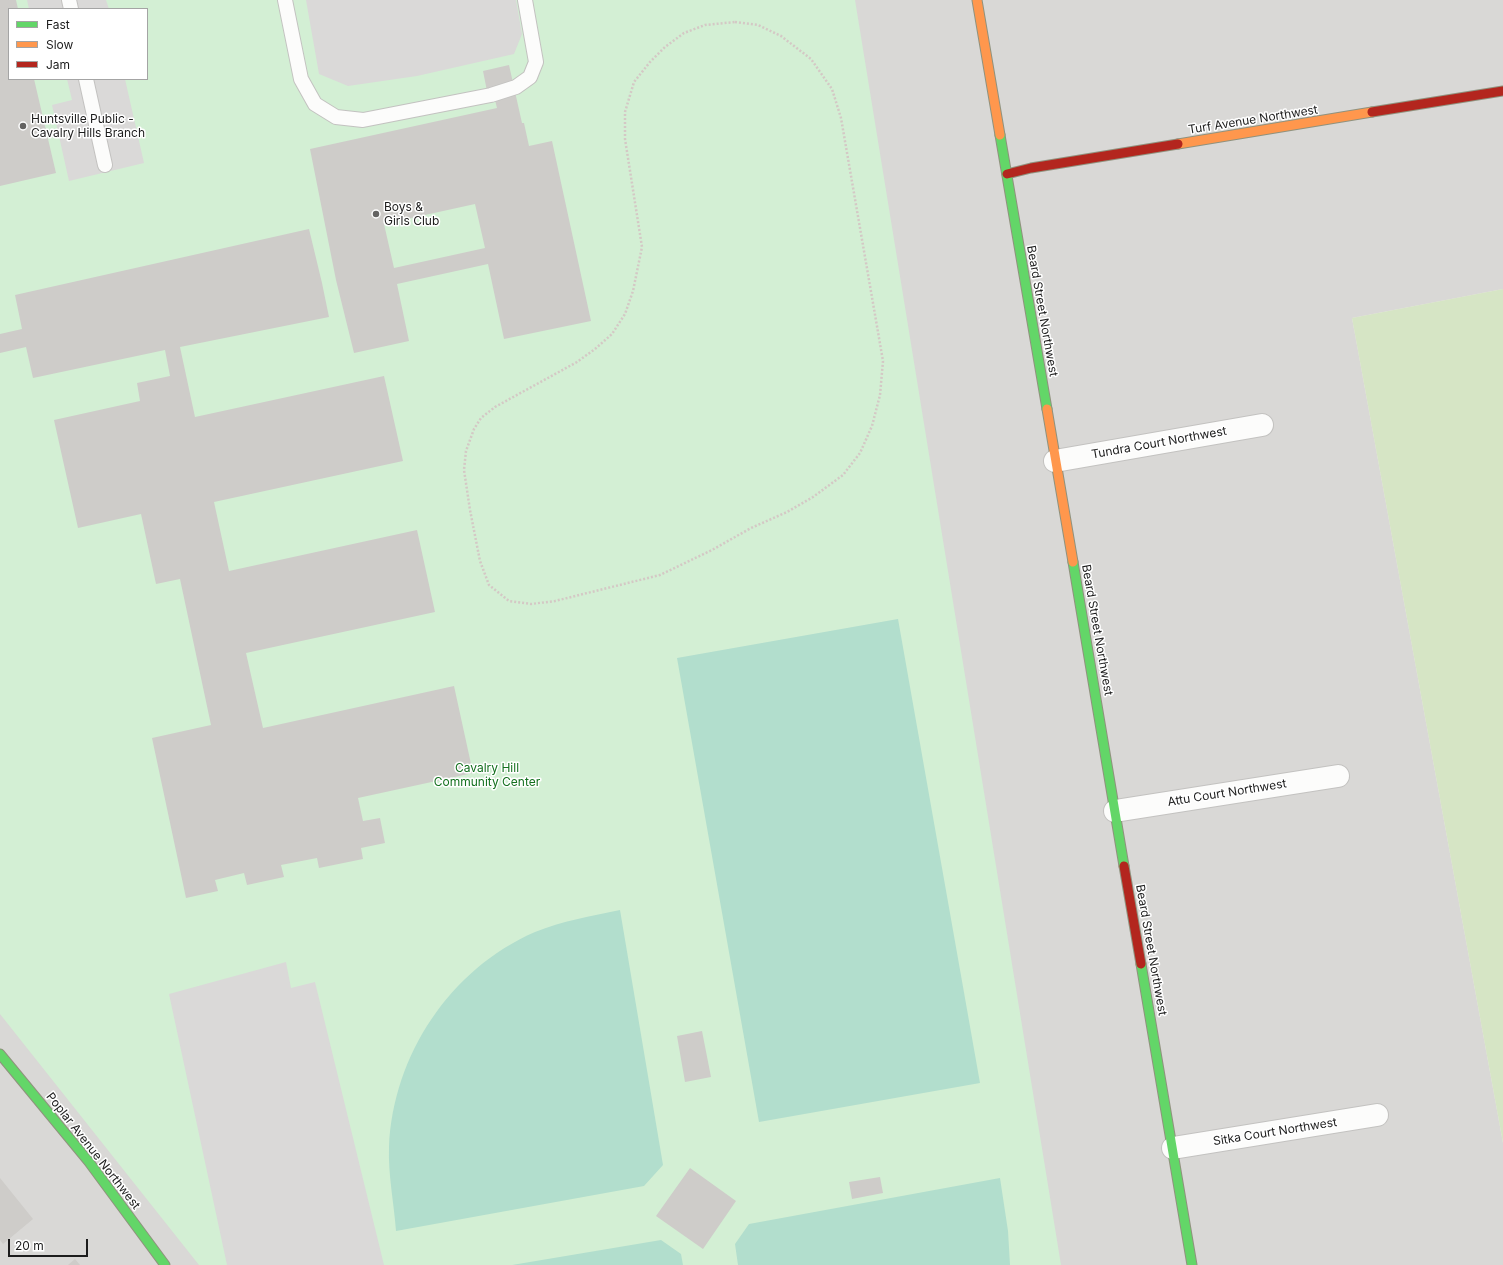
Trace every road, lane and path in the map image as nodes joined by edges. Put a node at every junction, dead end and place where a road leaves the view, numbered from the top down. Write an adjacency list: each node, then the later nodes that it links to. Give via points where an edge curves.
1 (285, 0): 2 (lane, via 301,79 315,104 336,118 363,120 492,95 516,87 530,77 536,62)
2 (525, 0)
3 (977, 0): 7 (street, Beard Street Northwest)
4 (86, 80): 6 (lane)
5 (1503, 91): 7 (street, Turf Avenue Northwest)
6 (105, 165)
7 (1007, 174): 10 (street, Beard Street Northwest)
8 (1262, 425): 10 (street, Tundra Court Northwest)
9 (474, 429): 9 (path, via 466,451 464,470 480,561 489,585 509,601 531,604 555,601 660,575 787,512 843,475 860,454 872,426 880,395 883,362 842,118 832,89 811,59 781,36 758,25 735,22 705,25 684,33 650,62 634,82 625,112 625,138 642,247 633,291 625,314 612,334 595,349 552,377 495,407 481,418)
10 (1056, 461): 12 (street, Beard Street Northwest)
11 (1338, 776): 12 (street, Attu Court Northwest)
12 (1115, 811): 15 (street, Beard Street Northwest)
13 (0, 1054): 16 (street, Poplar Avenue Northwest, via 89,1162)
14 (1377, 1115): 15 (street, Sitka Court Northwest)
15 (1173, 1148): 17 (street, Beard Street Northwest)
16 (165, 1265)
17 (1192, 1265)

